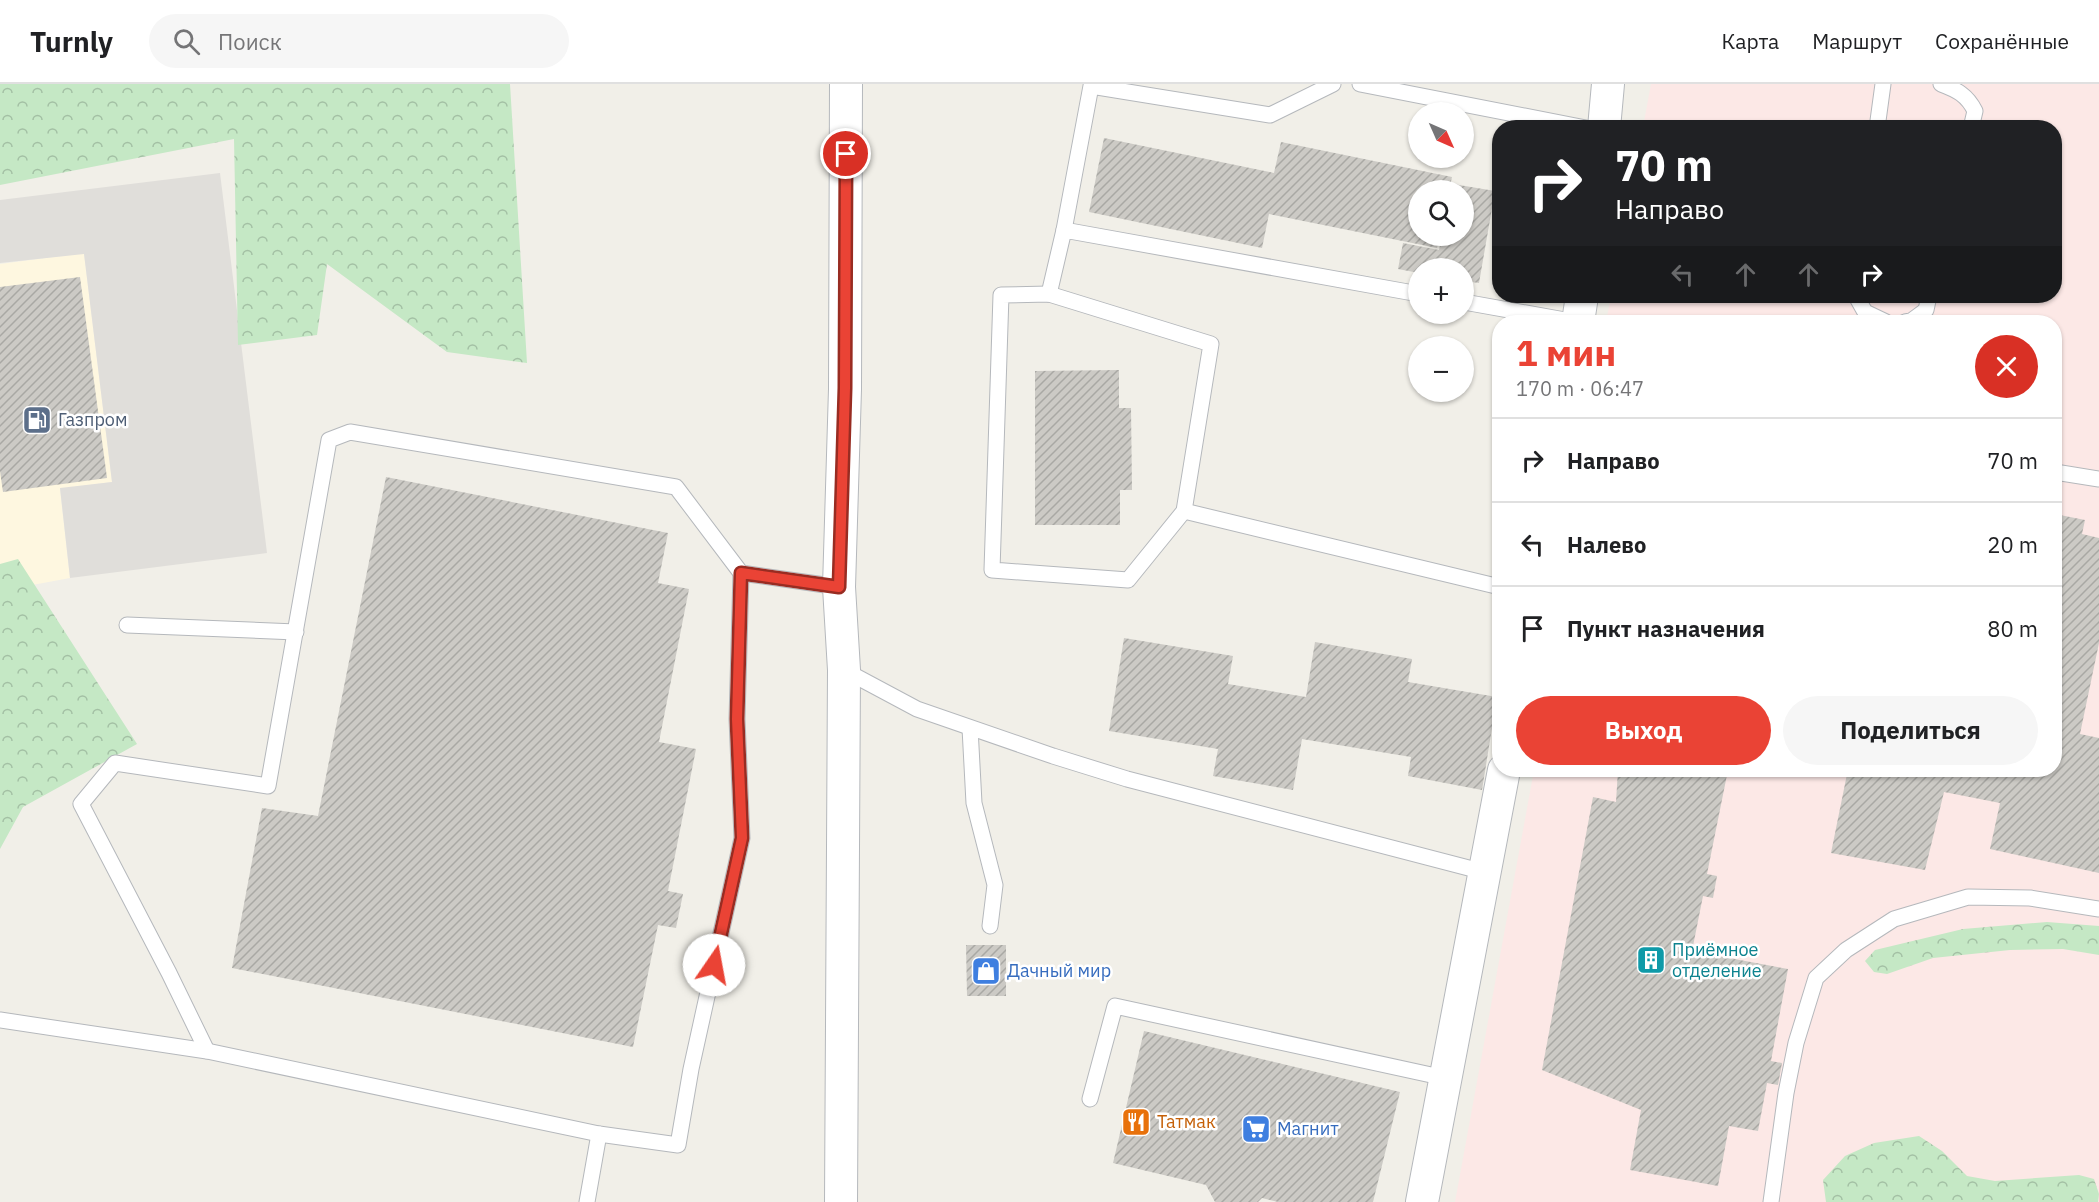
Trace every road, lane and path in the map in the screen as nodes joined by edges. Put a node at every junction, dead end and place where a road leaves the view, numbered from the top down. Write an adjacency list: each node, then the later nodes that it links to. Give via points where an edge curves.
1 (846, 84): 25 (street, via 845,388)
2 (1333, 84): 11 (lane, via 1269,115 1092,86)
3 (1360, 84): 7 (lane)
4 (1608, 84): 8 (street)
5 (1883, 84): 9 (lane)
6 (1941, 84): 10 (lane, via 1970,100 1975,111)
7 (1545, 120)
8 (1605, 120)
9 (1878, 120)
10 (1973, 120)
11 (1064, 230): 12 (lane); 13 (lane)
12 (1408, 292)
13 (1049, 294): 22 (lane, via 1211,344); 22 (lane, via 1001,296 992,570 1128,580)
14 (1860, 303): 18 (lane)
15 (1928, 303): 19 (lane, via 1926,310)
16 (1474, 304): 17 (lane)
17 (1537, 315)
18 (1871, 315)
19 (1917, 315)
20 (2062, 473): 21 (lane)
21 (2099, 479)
22 (1184, 511): 24 (lane)
23 (741, 573): 25 (lane); 27 (lane, via 676,487 350,432 329,440); 38 (lane, via 737,719 742,838 678,1145)
24 (1492, 585)
25 (839, 587): 28 (street)
26 (128, 625): 27 (lane)
27 (296, 632): 35 (lane, via 268,786 115,763 81,804)
28 (844, 670): 29 (lane, via 917,709); 40 (street)
29 (970, 728): 31 (lane, via 1127,779); 33 (lane, via 974,803 994,885)
30 (1503, 777): 31 (street)
31 (1484, 872): 36 (street)
32 (2099, 909): 42 (lane, via 2030,898 1968,897 1894,919 1846,950 1816,978 1796,1043)
33 (990, 926)
34 (0, 1020): 35 (lane)
35 (207, 1051): 38 (lane)
36 (1445, 1078): 37 (lane, via 1115,1006); 41 (street)
37 (1090, 1099)
38 (599, 1134): 39 (lane)
39 (586, 1202)
40 (842, 1202)
41 (1422, 1202)
42 (1771, 1202)

